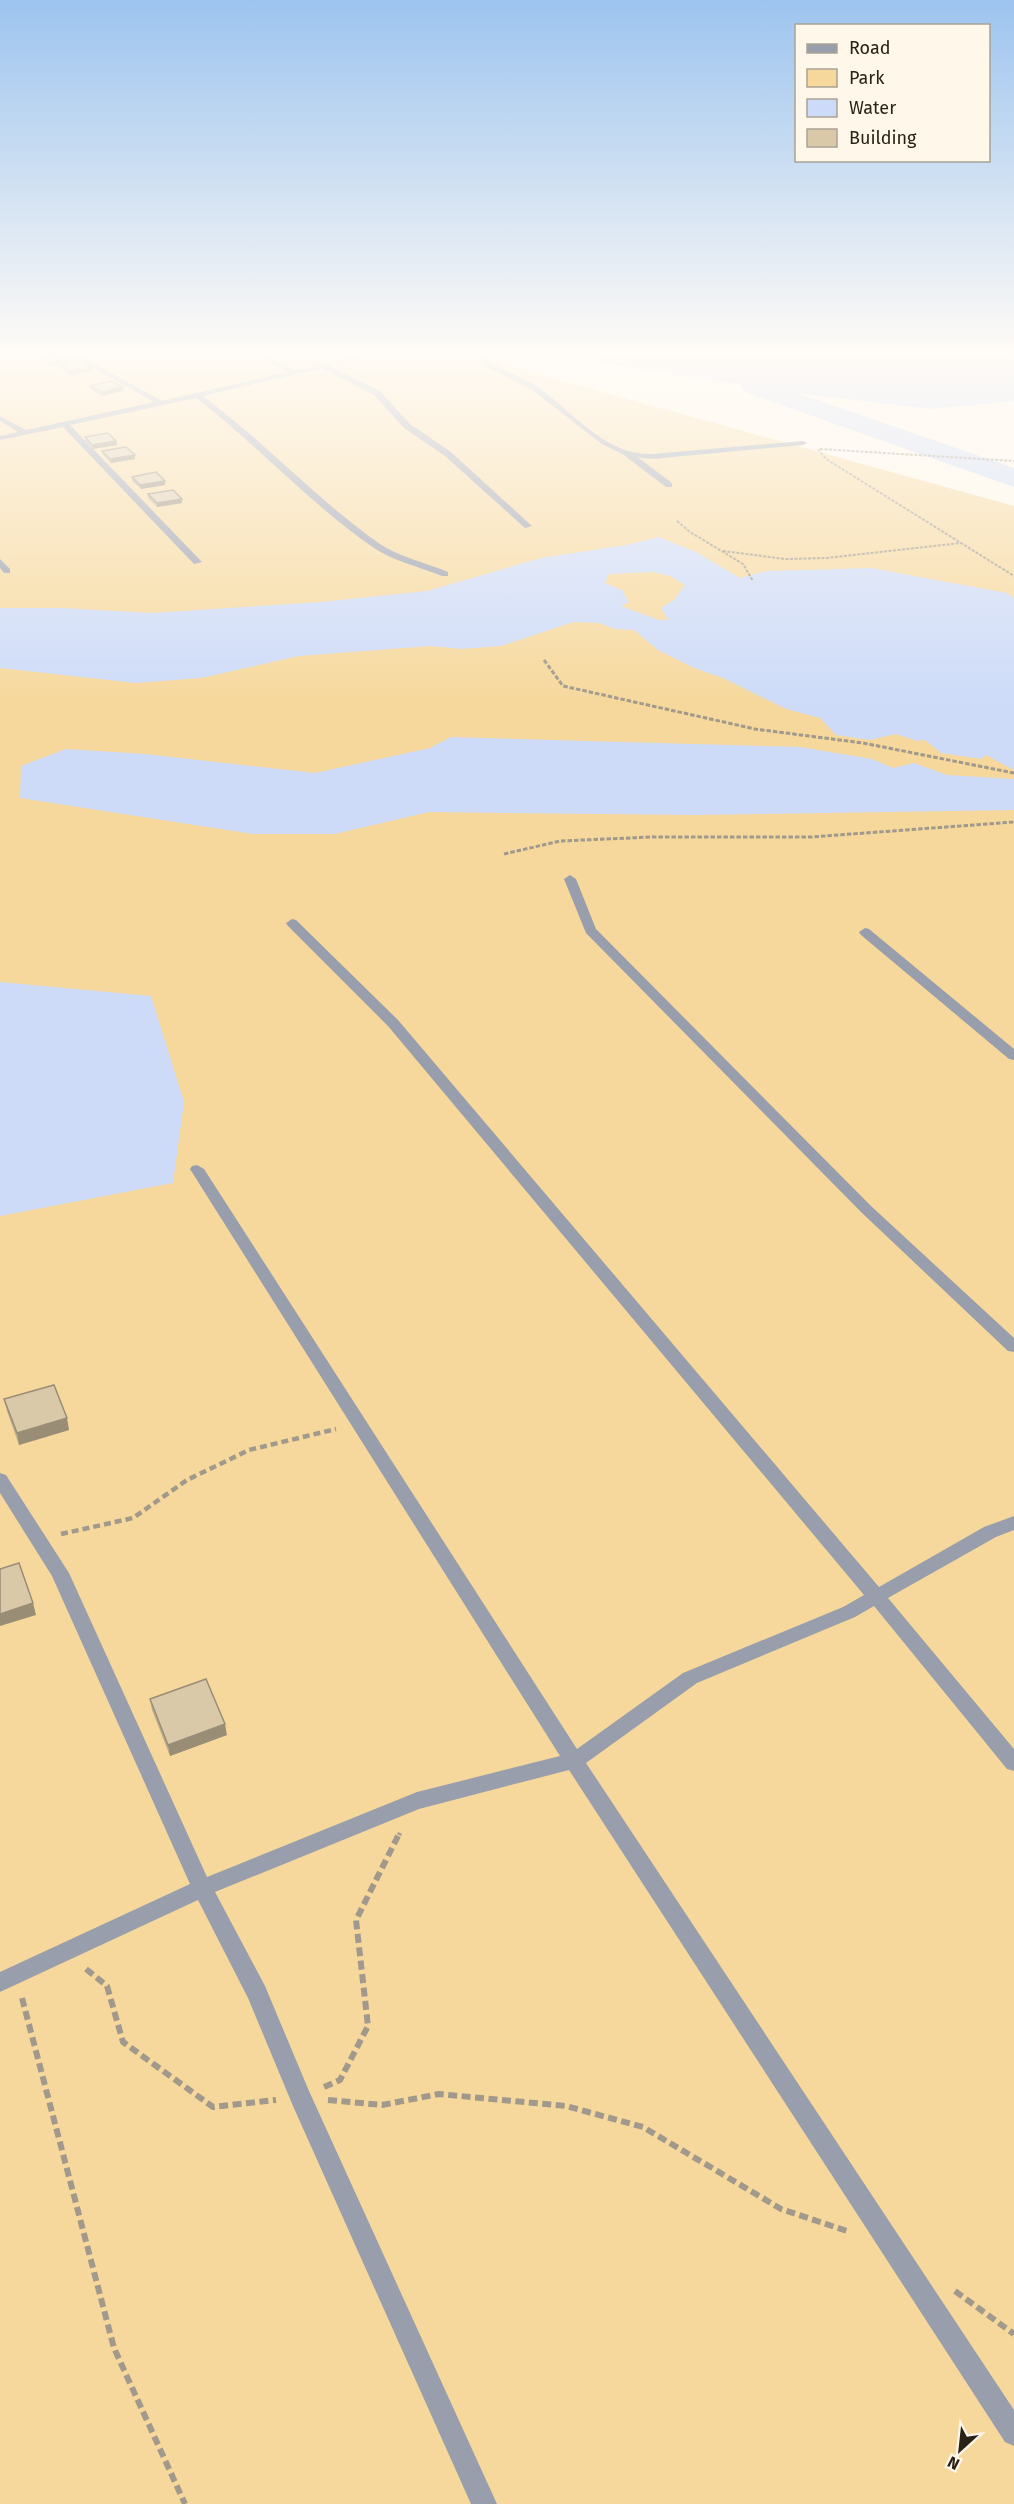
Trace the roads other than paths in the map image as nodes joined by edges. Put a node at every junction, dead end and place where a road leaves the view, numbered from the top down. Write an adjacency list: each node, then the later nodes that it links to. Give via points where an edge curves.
1 (112, 473): 8 (street)
2 (288, 473): 10 (street, via 379,548)
3 (469, 473): 6 (street)
4 (653, 473): 5 (lane)
5 (669, 485)
6 (528, 526)
7 (0, 562): 9 (street)
8 (197, 562)
9 (7, 571)
10 (445, 574)
11 (570, 879): 16 (street, via 590,930 866,1209)
12 (291, 923): 19 (street, via 393,1023)
13 (865, 932): 14 (street)
14 (1014, 1056)
15 (197, 1169): 20 (street)
16 (1014, 1347)
17 (0, 1479): 22 (street, via 60,1574)
18 (1014, 1523): 19 (street, via 990,1532)
19 (877, 1596): 20 (street, via 849,1612 690,1678); 21 (street)
20 (574, 1761): 22 (street, via 417,1801); 24 (street)
21 (1014, 1763)
22 (202, 1888): 23 (street); 25 (street, via 257,1993)
23 (8, 1978)
24 (1014, 2433)
25 (484, 2504)

